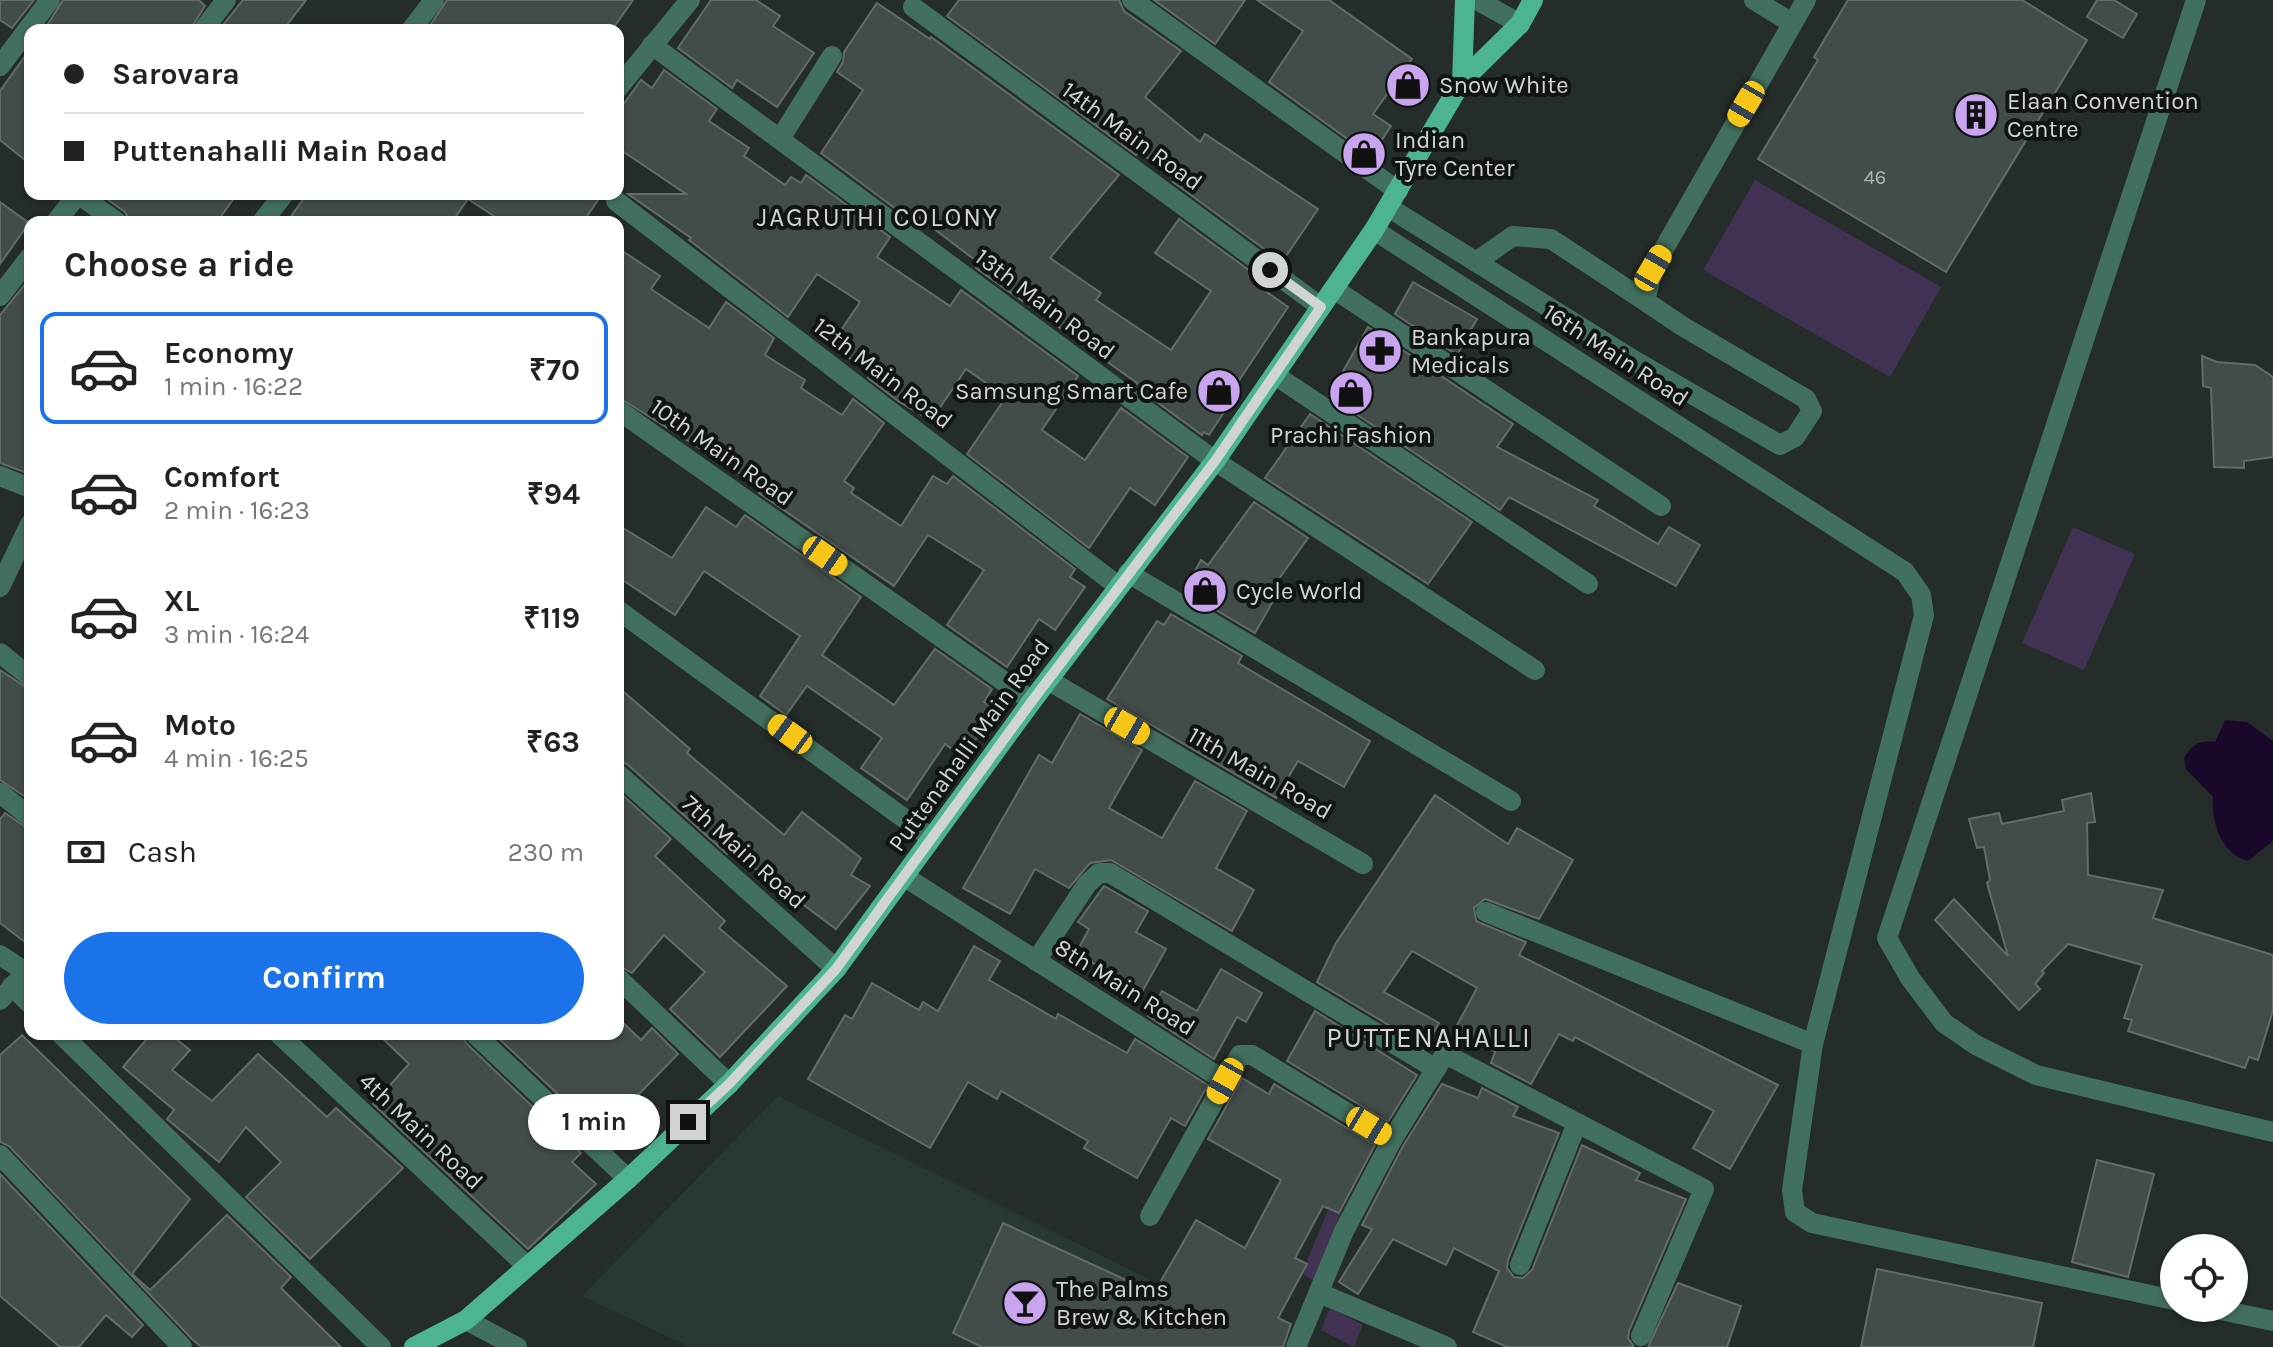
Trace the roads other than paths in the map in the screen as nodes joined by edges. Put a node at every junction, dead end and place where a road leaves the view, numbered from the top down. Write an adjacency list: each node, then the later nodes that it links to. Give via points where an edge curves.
1 (50, 0): 13 (street)
2 (226, 0): 14 (street)
3 (434, 0): 15 (street)
4 (690, 0): 18 (street)
5 (1132, 0): 24 (street)
6 (1465, 0): 22 (main road)
7 (1477, 0): 16 (street)
8 (1533, 0): 16 (main road)
9 (1754, 0): 12 (street)
10 (2196, 0): 76 (street, via 1887,938 1944,1023 2000,1057 2036,1075)
11 (913, 7): 38 (street, 14th Main Road)
12 (1797, 8): 37 (street, via 1653,268)
13 (32, 24)
14 (208, 24)
15 (416, 24)
16 (1520, 24): 22 (main road)
17 (24, 34): 20 (street)
18 (652, 45): 21 (street); 23 (street, 13th Main Road)
19 (832, 56): 23 (street)
20 (0, 66)
21 (624, 80)
22 (1462, 81): 24 (main road, Puttenahalli Main Road)
23 (780, 139): 41 (street, 13th Main Road)
24 (1393, 199): 32 (main road, Puttenahalli Main Road); 33 (street)
25 (73, 200): 29 (street)
26 (86, 200): 30 (street)
27 (279, 200): 31 (street)
28 (616, 201): 46 (street, 12th Main Road)
29 (61, 216)
30 (109, 216)
31 (267, 216)
32 (1374, 230): 35 (main road, Puttenahalli Main Road); 71 (street, 16th Main Road, via 1905,572 1921,595 1924,615)
33 (1476, 262): 37 (street, via 1513,236 1551,239); 37 (street, via 1780,445 1795,437 1812,411 1806,399)
34 (24, 265): 36 (street)
35 (1334, 289): 38 (main road, Puttenahalli Main Road); 44 (street)
36 (0, 296)
37 (1645, 301)
38 (1321, 307): 39 (main road, Puttenahalli Main Road)
39 (1275, 375): 41 (main road, Puttenahalli Main Road); 47 (street)
40 (624, 414): 54 (street, 10th Main Road)
41 (1215, 461): 46 (main road, Puttenahalli Main Road); 51 (street, 13th Main Road)
42 (0, 476): 43 (street)
43 (24, 486)
44 (1661, 506)
45 (24, 537): 48 (street)
46 (1123, 579): 53 (main road, Puttenahalli Main Road); 57 (street, 12th Main Road)
47 (1588, 584)
48 (0, 587)
49 (624, 614): 59 (street)
50 (0, 653): 52 (street)
51 (1535, 670)
52 (24, 672)
53 (1048, 680): 54 (main road, Puttenahalli Main Road); 60 (street, 11th Main Road)
54 (1032, 701): 59 (main road, Puttenahalli Main Road)
55 (624, 779): 65 (street, 7th Main Road)
56 (0, 793): 58 (street)
57 (1511, 801)
58 (24, 812)
59 (931, 838): 61 (main road, Puttenahalli Main Road)
60 (1363, 864)
61 (905, 877): 64 (street, 8th Main Road); 65 (main road, Puttenahalli Main Road)
62 (1486, 912): 71 (street)
63 (0, 955): 66 (street)
64 (1036, 961): 72 (street, via 1087,884 1099,873 1110,873); 73 (street, 8th Main Road)
65 (836, 969): 74 (main road, Puttenahalli Main Road)
66 (17, 982)
67 (624, 984): 74 (street)
68 (67, 1040): 91 (street)
69 (285, 1040): 82 (street, 4th Main Road)
70 (481, 1040): 79 (street)
71 (1813, 1044): 84 (street, 16th Main Road, via 1792,1190 1795,1212 1812,1223)
72 (1436, 1069): 75 (street, via 1445,1054); 77 (street)
73 (1225, 1081): 77 (street, via 1240,1055 1252,1055); 80 (street)
74 (729, 1084): 79 (main road, Puttenahalli Main Road)
75 (1577, 1123): 81 (street); 88 (street, via 1704,1189)
76 (2273, 1132)
77 (1392, 1140): 83 (street, via 1344,1231)
78 (0, 1155): 90 (street)
79 (628, 1179): 82 (main road, Puttenahalli Main Road)
80 (1150, 1216)
81 (1520, 1265)
82 (527, 1266): 86 (main road, Puttenahalli Main Road)
83 (1319, 1293): 89 (street); 94 (street)
84 (2160, 1297)
85 (2248, 1316): 87 (street)
86 (466, 1320): 92 (main road, Puttenahalli Main Road); 93 (street)
87 (2273, 1321)
88 (1641, 1336)
89 (1444, 1346)
90 (182, 1347)
91 (381, 1347)
92 (414, 1347)
93 (517, 1347)
94 (1296, 1347)

